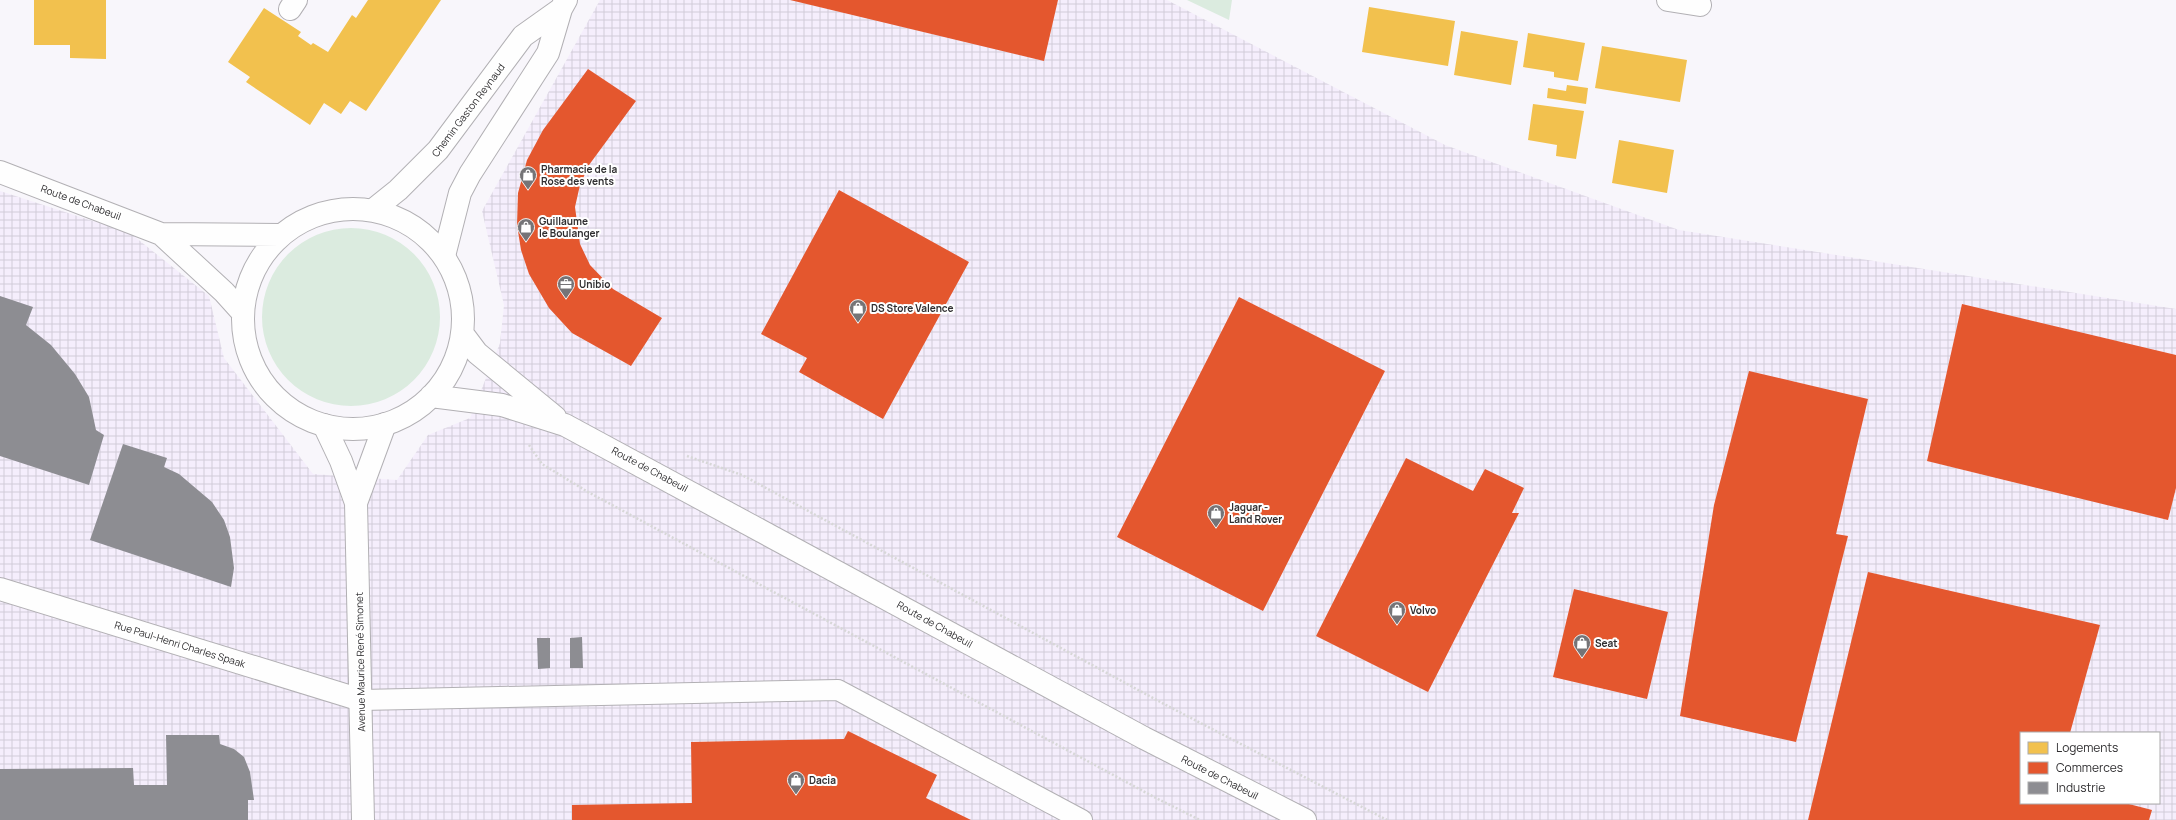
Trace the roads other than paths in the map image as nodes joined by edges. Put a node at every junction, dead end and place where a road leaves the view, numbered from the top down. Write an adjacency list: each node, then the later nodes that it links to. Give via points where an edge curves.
1 (1668, 0): 3 (main road)
2 (564, 4): 5 (main road, Chemin Gaston Reynaud, via 523,36 438,150 398,190); 8 (main road, Chemin Gaston Reynaud, via 548,53 460,193)
3 (1700, 5)
4 (0, 172): 6 (main road, Route de Chabeuil, via 123,217)
5 (373, 210): 7 (main road, via 340,209 308,217); 8 (main road, via 400,219 425,234)
6 (161, 234): 7 (main road, Route de Chabeuil); 9 (main road, Route de Chabeuil)
7 (280, 235): 9 (main road, via 261,257 248,283)
8 (444, 256): 10 (main road, via 456,280 463,306)
9 (242, 312): 13 (main road, via 243,337 251,361 263,383 290,409)
10 (462, 333): 11 (main road, via 454,363); 14 (main road, Route de Chabeuil, via 476,353)
11 (431, 396): 12 (main road, via 413,411); 14 (main road, Route de Chabeuil, via 502,405)
12 (385, 424): 13 (main road, via 354,429); 15 (main road, Avenue Maurice René Simonet)
13 (324, 425): 15 (main road, Avenue Maurice René Simonet, via 341,461)
14 (565, 425): 20 (main road, Route de Chabeuil, via 1144,738)
15 (356, 504): 17 (main road, Avenue Maurice René Simonet)
16 (0, 589): 17 (main road, Rue Paul-Henri Charles Spaak)
17 (360, 700): 18 (main road, Avenue Maurice René Simonet); 19 (lane, via 838,690)
18 (363, 820)
19 (1082, 820)
20 (1305, 820)

